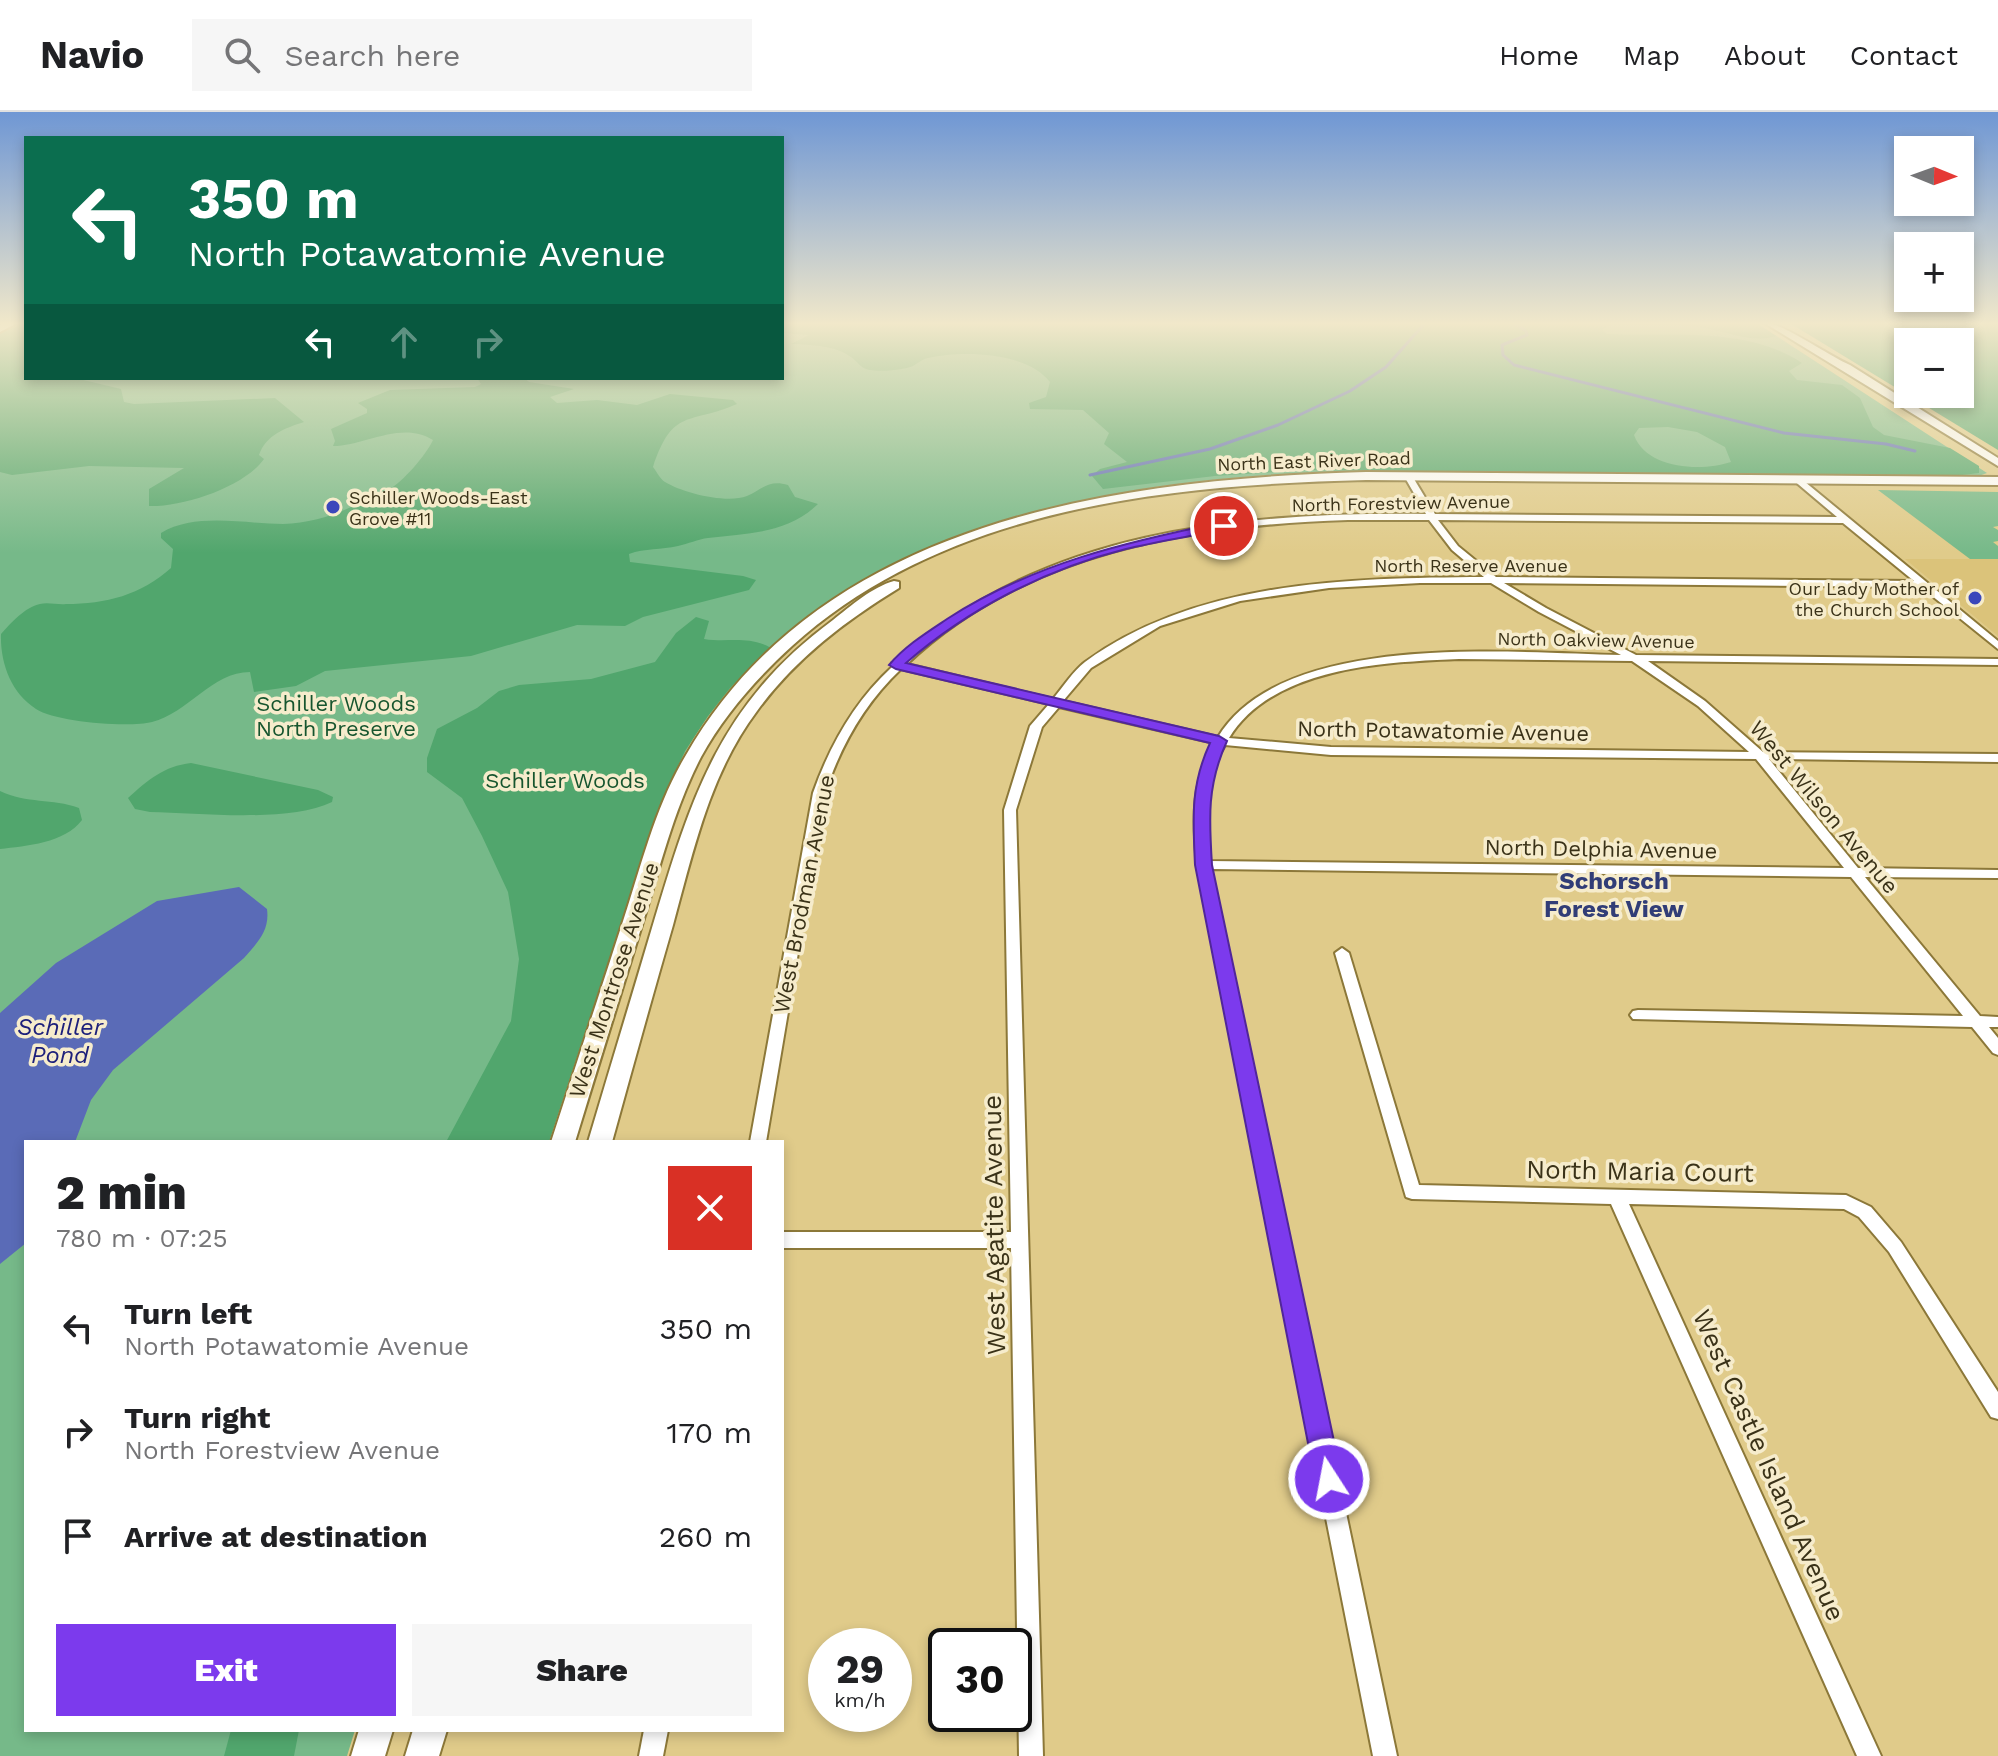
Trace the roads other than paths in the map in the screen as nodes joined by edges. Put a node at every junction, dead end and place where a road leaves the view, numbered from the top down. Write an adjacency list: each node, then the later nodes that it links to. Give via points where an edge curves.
1 (1879, 399): 4 (main road)
2 (1896, 399): 3 (main road)
3 (1998, 463)
4 (1998, 474)
5 (1410, 480): 7 (main road, North East River Road); 9 (street, West Wilson Avenue); 21 (main road, North East River Road, via 1267,478 1136,492 1026,518 915,560 816,618 759,669 696,751); 22 (main road, North East River Road, via 1171,496 1059,519 947,558 853,611 773,680 735,729)
6 (1998, 481): 7 (main road, North East River Road)
7 (1800, 483): 8 (main road, North East River Road); 10 (street)
8 (1998, 488)
9 (1432, 517): 10 (street, North Forestview Avenue); 11 (street, West Wilson Avenue, via 1453,546); 16 (street, North Forestview Avenue, via 1249,523 1121,547 1050,570 985,600)
10 (1846, 520): 12 (street)
11 (1496, 580): 12 (street, North Reserve Avenue); 14 (street, West Wilson Avenue, via 1541,610); 17 (street, North Reserve Avenue, via 1336,583 1204,608 1123,642 1081,672)
12 (1923, 584): 13 (street)
13 (1998, 646)
14 (1637, 659): 15 (street, North Oakview Avenue); 18 (street, North Oakview Avenue, via 1426,657 1361,663 1305,677 1264,695); 19 (street, West Wilson Avenue, via 1706,706)
15 (1998, 662)
16 (896, 665): 17 (street, North Potawatomie Avenue); 33 (street, West Brodman Avenue, via 846,728 819,793)
17 (1052, 702): 18 (street, North Potawatomie Avenue); 36 (street, West Agatite Avenue, via 1022,754 1010,810)
18 (1219, 741): 19 (street, North Potawatomie Avenue, via 1331,751); 23 (street, via 1200,803)
19 (1759, 755): 20 (street, North Potawatomie Avenue); 24 (street, West Wilson Avenue)
20 (1998, 758)
21 (666, 818): 31 (main road, West Montrose Avenue)
22 (694, 818): 32 (main road, West Montrose Avenue)
23 (1204, 865): 24 (street, North Delphia Avenue); 45 (street)
24 (1853, 872): 25 (street, North Delphia Avenue); 28 (street, West Wilson Avenue)
25 (1998, 874)
26 (1342, 953): 34 (street, North Maria Court, via 1412,1192)
27 (1638, 1015): 28 (street)
28 (1976, 1022): 29 (street); 30 (street, West Wilson Avenue)
29 (1998, 1022)
30 (1998, 1049)
31 (564, 1140)
32 (601, 1140)
33 (758, 1140)
34 (1617, 1197): 37 (street, North Maria Court, via 1831,1200 1865,1212 1895,1247); 46 (street, West Castle Island Avenue)
35 (784, 1240): 36 (street)
36 (1021, 1240): 44 (street, West Agatite Avenue)
37 (1998, 1410)
38 (375, 1732): 41 (main road)
39 (429, 1732): 42 (main road)
40 (656, 1732): 43 (street)
41 (368, 1756)
42 (422, 1756)
43 (651, 1756)
44 (1031, 1756)
45 (1385, 1756)
46 (1869, 1756)

